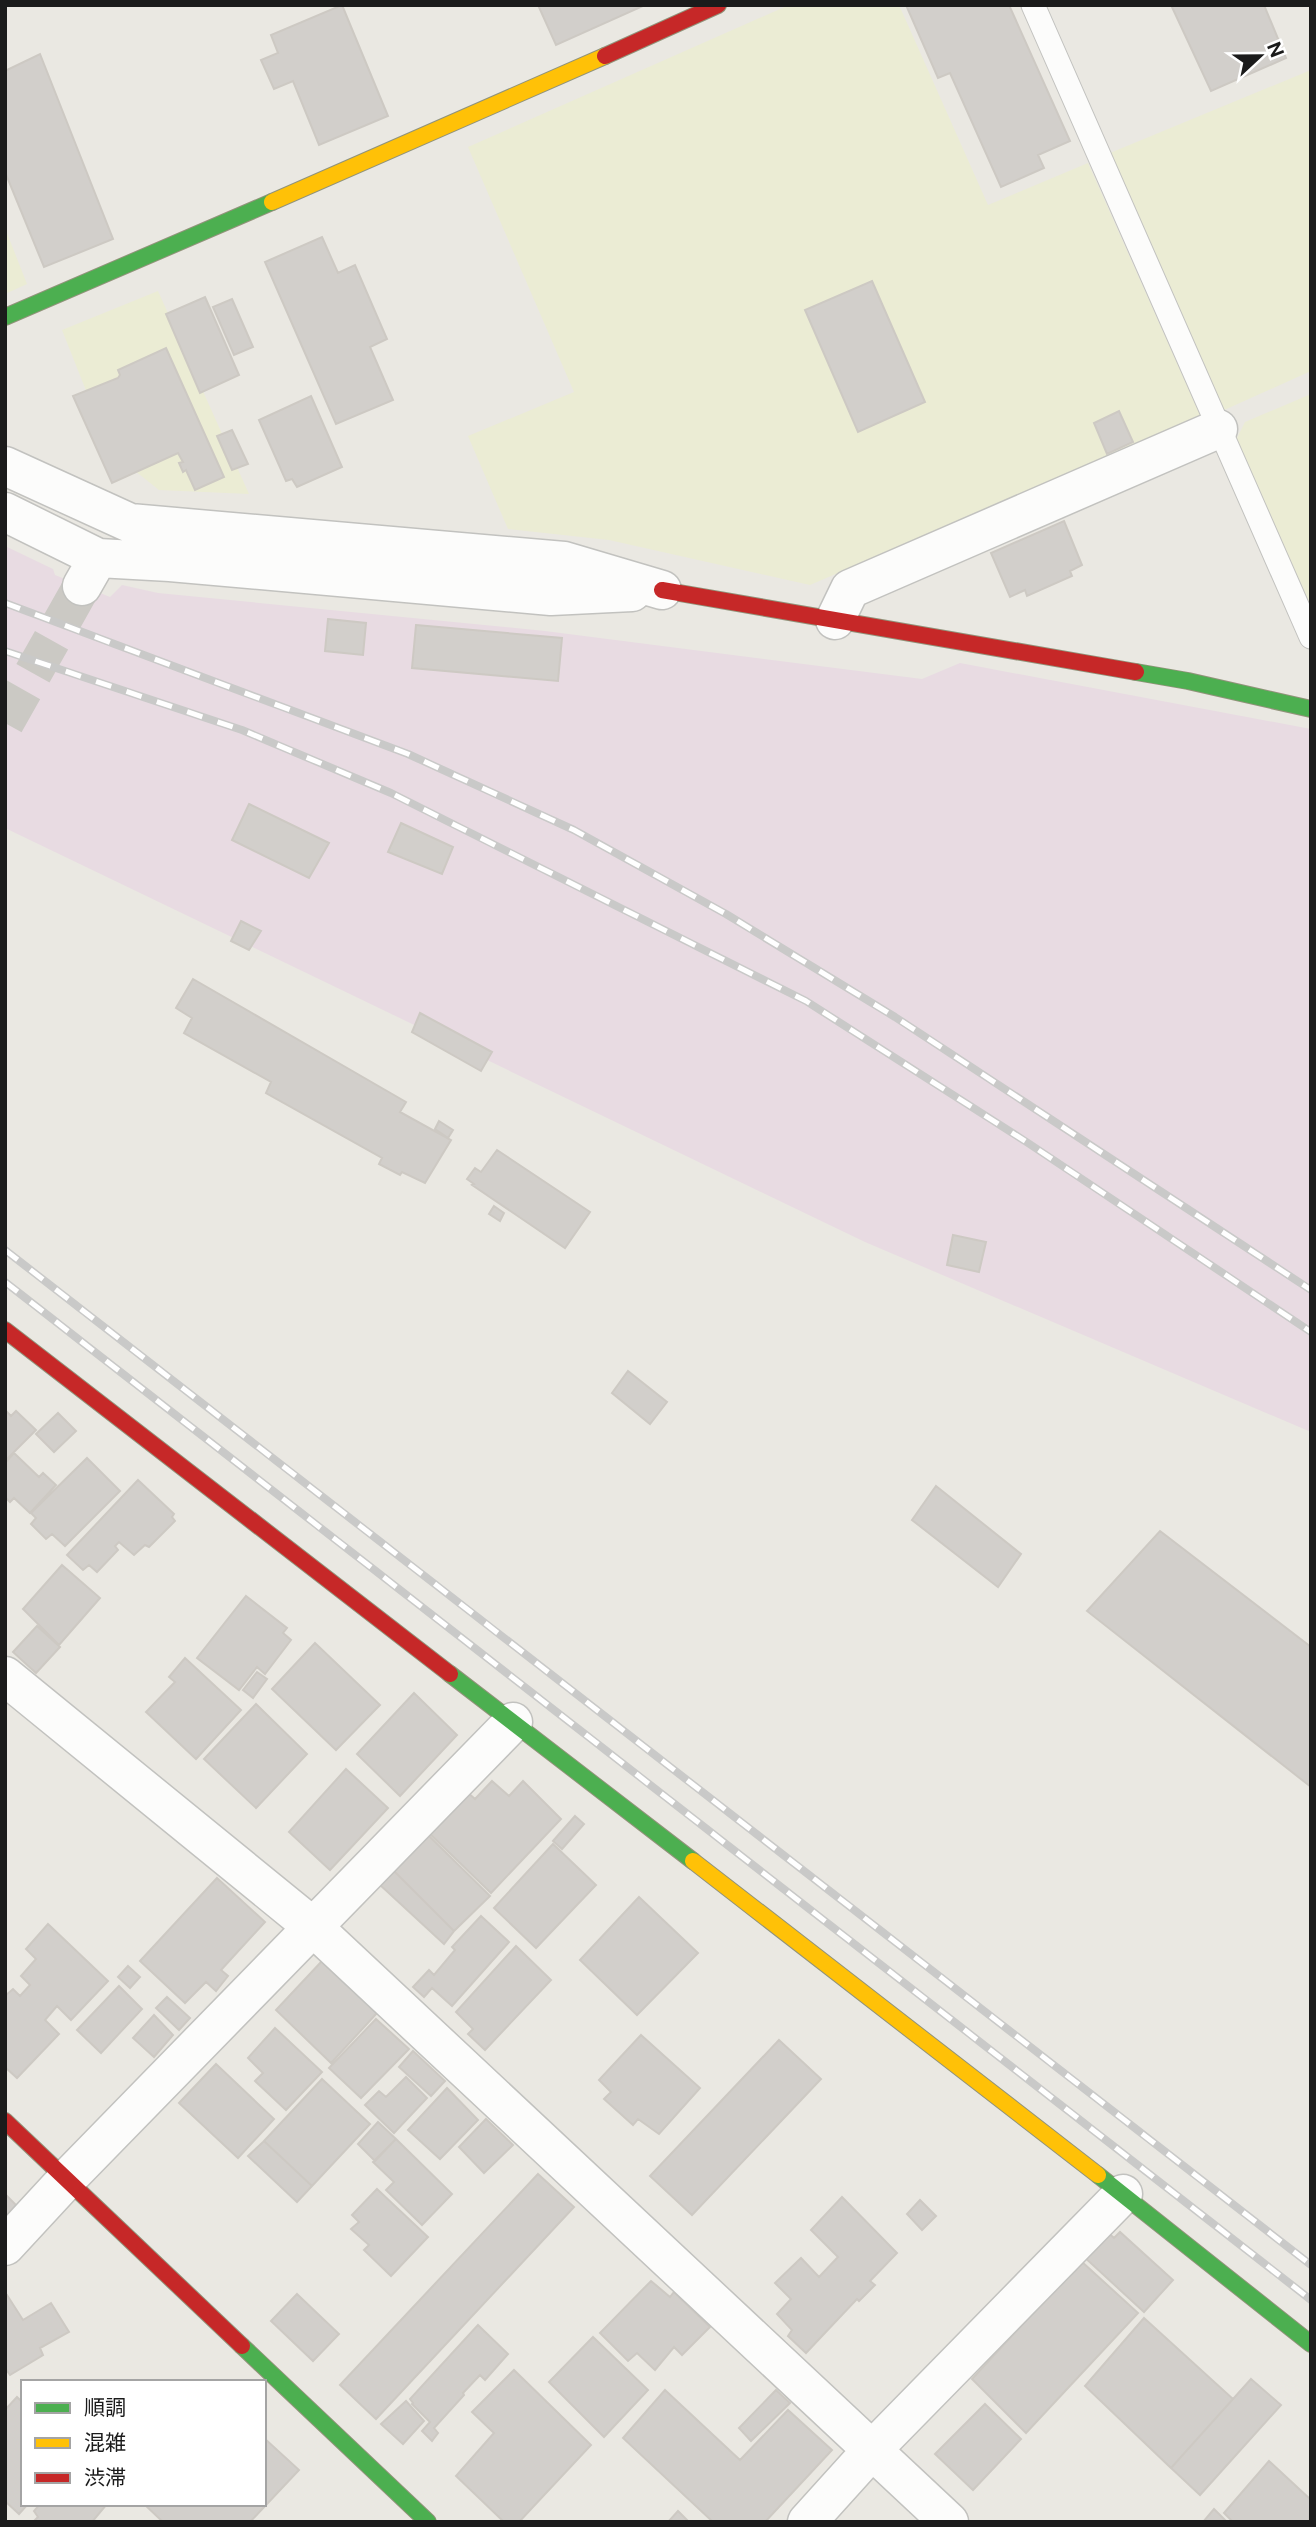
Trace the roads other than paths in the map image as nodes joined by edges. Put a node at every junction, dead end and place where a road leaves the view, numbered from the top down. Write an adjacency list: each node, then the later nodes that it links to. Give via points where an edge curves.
1 (718, 5): 3 (street)
2 (1033, 5): 4 (lane)
3 (5, 317)
4 (1218, 429): 8 (street, via 850,589); 9 (lane)
5 (5, 466): 7 (street, via 130,523 564,561)
6 (5, 512): 7 (street, via 90,572 170,562 551,596)
7 (663, 590): 8 (street)
8 (835, 620): 10 (street, via 1188,681)
9 (1311, 637)
10 (1311, 709)
11 (5, 1330): 13 (street)
12 (5, 1676): 14 (street)
13 (513, 1722): 14 (street); 17 (street)
14 (313, 1927): 16 (street); 20 (street)
15 (5, 2121): 16 (street)
16 (67, 2179): 18 (street); 21 (street)
17 (1123, 2194): 19 (street); 20 (street)
18 (5, 2246)
19 (1311, 2344)
20 (872, 2450): 22 (street); 23 (street)
21 (428, 2522)
22 (807, 2522)
23 (949, 2522)

